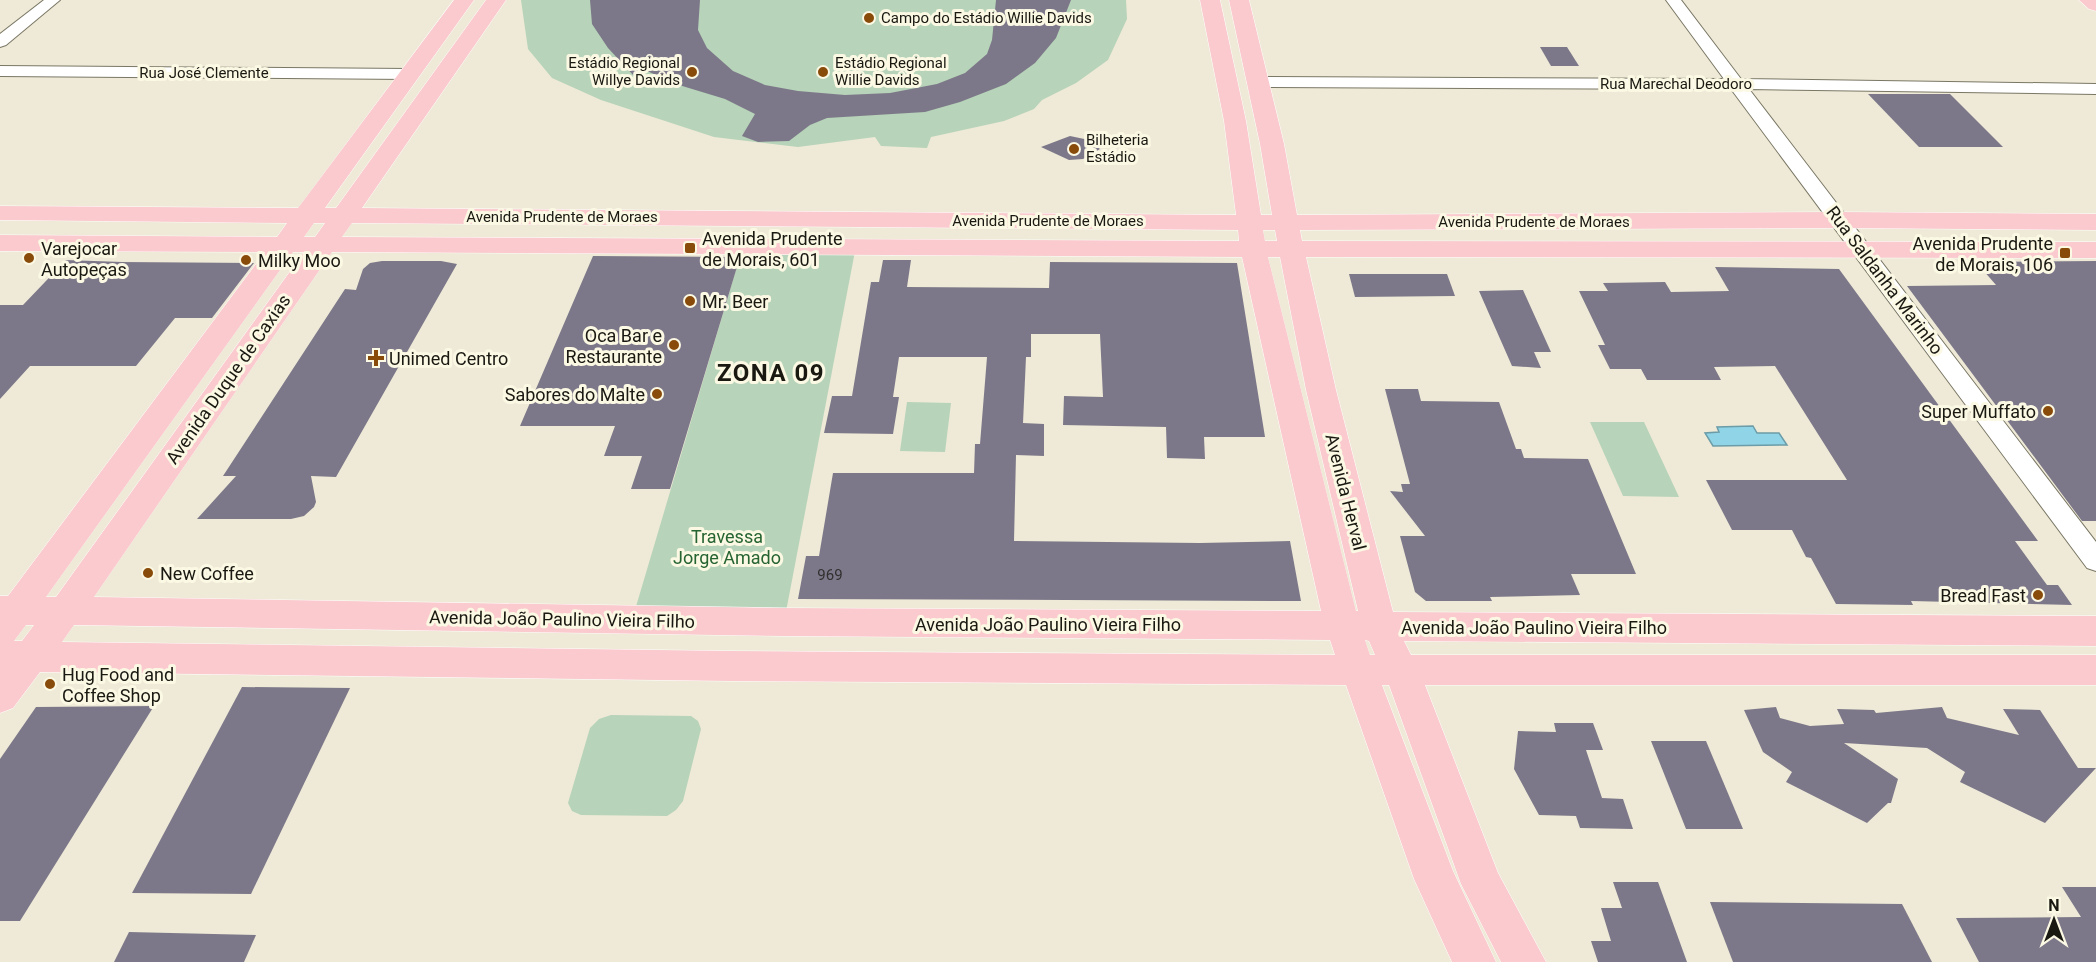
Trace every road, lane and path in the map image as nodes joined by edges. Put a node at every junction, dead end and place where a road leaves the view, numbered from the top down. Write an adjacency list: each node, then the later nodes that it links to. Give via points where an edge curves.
1 (53, 0): 10 (street)
2 (464, 0): 13 (main road, Avenida Duque de Caxias)
3 (495, 0): 21 (main road, Avenida Duque de Caxias)
4 (1210, 0): 11 (main road, Avenida Herval)
5 (1239, 0): 9 (main road, Avenida Herval)
6 (1672, 0): 15 (street, Rua Saldanha Marinho)
7 (2089, 0): 8 (main road)
8 (2096, 5)
9 (1248, 35): 11 (main road); 14 (main road, Avenida Herval)
10 (0, 42)
11 (1221, 55): 17 (main road, Avenida Herval)
12 (0, 71): 13 (street, Rua José Clemente)
13 (409, 74): 20 (main road, Avenida Duque de Caxias)
14 (1256, 82): 15 (street, Rua Marechal Deodoro); 18 (main road, Avenida Herval)
15 (1736, 84): 16 (street, Rua Marechal Deodoro); 22 (street, Rua Saldanha Marinho)
16 (2096, 90)
17 (1235, 121): 18 (main road); 24 (main road, Avenida Herval)
18 (1272, 144): 25 (main road, Avenida Herval)
19 (0, 213): 20 (main road, Avenida Prudente de Moraes)
20 (304, 215): 21 (main road, Avenida Prudente de Moraes); 27 (main road, Avenida Duque de Caxias)
21 (344, 216): 24 (main road, Avenida Prudente de Moraes); 28 (main road, Avenida Duque de Caxias)
22 (1839, 220): 23 (main road, Avenida Prudente de Moraes); 25 (main road, Avenida Prudente de Moraes); 29 (street, Rua Saldanha Marinho)
23 (2096, 222)
24 (1252, 236): 25 (main road, Avenida Prudente de Moraes); 28 (main road, Avenida Prudente de Moraes); 32 (main road, Avenida Herval)
25 (1289, 236): 29 (main road, Avenida Prudente de Moraes); 31 (main road, Avenida Herval)
26 (0, 243): 27 (main road, Avenida Prudente de Moraes)
27 (283, 244): 28 (main road, Avenida Prudente de Moraes); 35 (main road, Avenida Duque de Caxias)
28 (324, 244): 34 (main road, Avenida Duque de Caxias)
29 (1861, 249): 30 (main road, Avenida Prudente de Moraes); 33 (street, Rua Saldanha Marinho)
30 (2096, 250)
31 (1321, 390): 32 (main road); 36 (main road, Avenida Herval)
32 (1291, 414): 36 (main road, Avenida Herval)
33 (2096, 561)
34 (65, 611): 35 (main road, Avenida João Paulino Vieira Filho); 36 (main road, Avenida João Paulino Vieira Filho); 38 (main road, Avenida Duque de Caxias)
35 (6, 618)
36 (1361, 626): 37 (main road, Avenida João Paulino Vieira Filho); 39 (main road, Avenida Herval); 40 (main road, Avenida Herval)
37 (2096, 631)
38 (16, 656): 39 (main road); 42 (main road, Avenida Duque de Caxias)
39 (1357, 670): 40 (main road); 43 (main road, Avenida Herval)
40 (1401, 670): 41 (main road); 44 (main road, Avenida Herval, via 1482,884)
41 (2096, 670)
42 (0, 697)
43 (1434, 879): 44 (main road); 45 (main road, Avenida Herval)
44 (1500, 919): 46 (main road, Avenida Herval)
45 (1474, 962)
46 (1524, 962)

